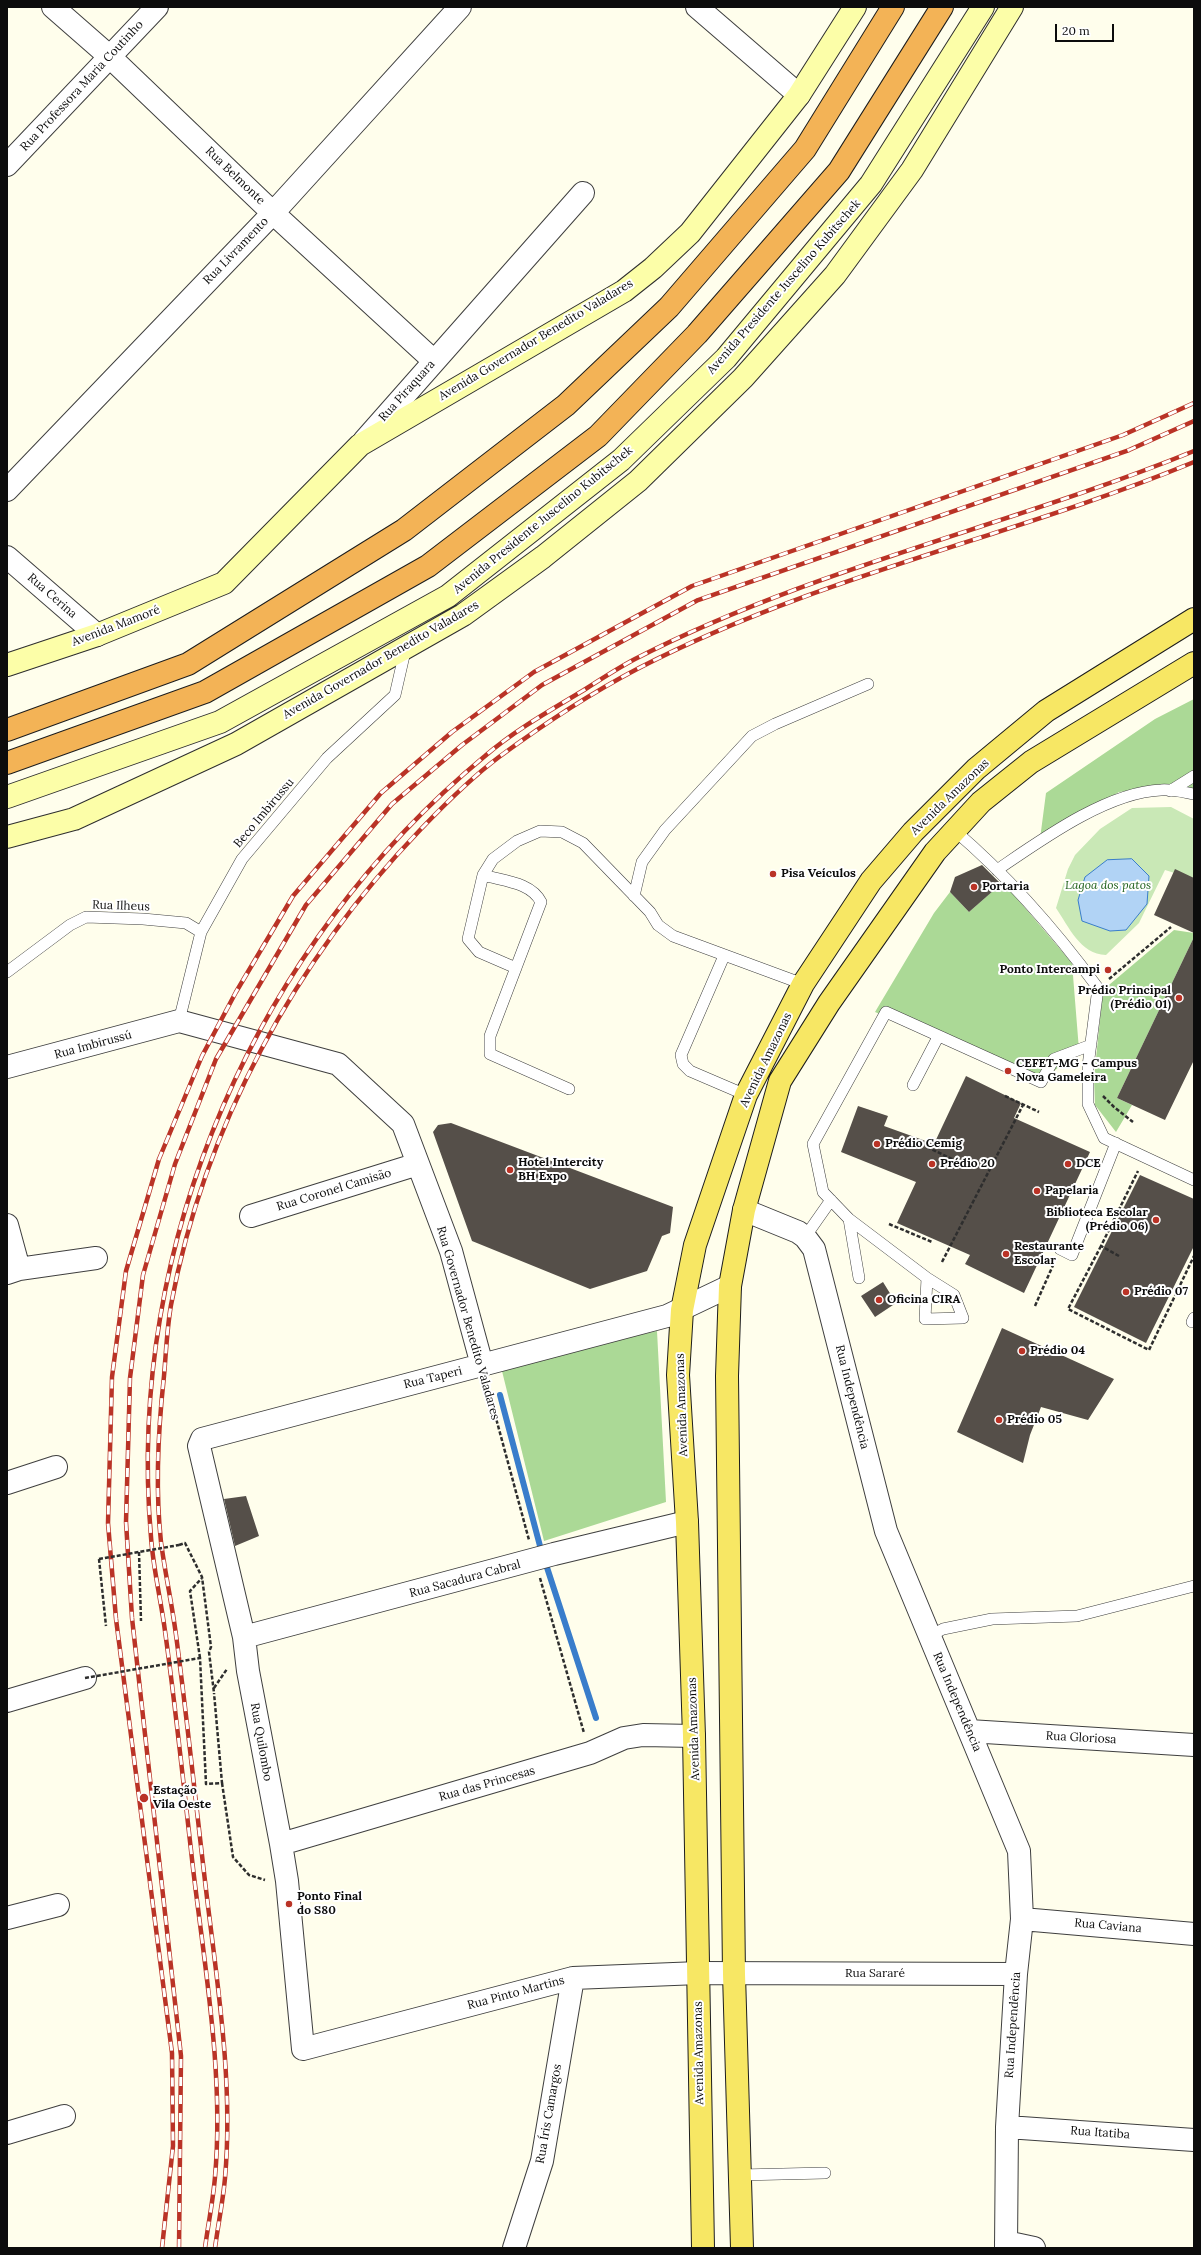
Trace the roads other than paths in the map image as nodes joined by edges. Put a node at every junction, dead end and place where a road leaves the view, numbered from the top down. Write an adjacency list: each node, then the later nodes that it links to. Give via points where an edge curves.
1 (53, 7): 10 (street, Rua Belmonte)
2 (157, 7): 10 (street, Rua Professora Maria Coutinho)
3 (460, 7): 14 (street, Rua Livramento)
4 (697, 7): 11 (street)
5 (855, 7): 11 (street, Avenida Governador Benedito Valadares)
6 (893, 7): 26 (highway, via 805,149 669,307 566,405 404,530 188,664)
7 (942, 7): 27 (highway, via 839,171 697,334 598,436 428,566 205,692)
8 (983, 7): 31 (street, Avenida Presidente Juscelino Kubitschek, via 871,184 726,358 621,460 448,596 220,722)
9 (1012, 7): 22 (street, Avenida Governador Benedito Valadares, via 912,170 835,275 743,378 638,481 543,557 462,615)
10 (109, 56): 12 (street, Rua Professora Maria Coutinho); 14 (street, Rua Belmonte)
11 (799, 95): 16 (street, Avenida Governador Benedito Valadares, via 690,233 653,268 624,291)
12 (7, 165)
13 (583, 193): 15 (street, Rua Piraquara)
14 (273, 213): 15 (street, Rua Belmonte); 17 (street, Rua Livramento)
15 (434, 361): 16 (street, Rua Piraquara)
16 (360, 445): 19 (street, Rua Piraquara)
17 (7, 490)
18 (7, 557): 21 (street, Rua Cerina)
19 (224, 584): 21 (street, Avenida Mamoré)
20 (1194, 619): 41 (main road, Avenida Amazonas, via 1046,711 976,769 913,832 871,881)
21 (97, 635): 24 (street, Avenida Mamoré)
22 (406, 647): 33 (street, Avenida Governador Benedito Valadares, via 236,744 74,819); 37 (lane, Beco Imbirussu, via 395,696 327,758 242,859)
23 (1194, 663): 32 (main road, Avenida Amazonas, via 1030,762 981,802)
24 (7, 665)
25 (868, 684): 36 (lane, via 752,736 665,830 642,862)
26 (7, 730)
27 (7, 763)
28 (1194, 776): 29 (lane)
29 (1170, 791): 30 (lane); 34 (lane, via 1123,796 1041,841)
30 (1194, 794)
31 (7, 797)
32 (954, 830): 34 (lane); 53 (main road, Avenida Amazonas, via 929,860 865,952 780,1081)
33 (7, 837)
34 (997, 870): 44 (lane, via 1069,950 1098,988)
35 (483, 875): 36 (lane, via 493,859 517,840 540,831 562,832 583,843); 39 (lane, via 468,939 479,952); 39 (lane, via 527,887 536,892 540,902)
36 (634, 896): 38 (lane, via 650,912 658,925 673,936)
37 (201, 932): 40 (lane, Rua Ilheus, via 186,923 86,917 70,925); 42 (lane, Beco Imbirussu)
38 (724, 956): 41 (lane); 48 (lane, via 681,1055 683,1064 690,1071)
39 (516, 968): 47 (lane, via 490,1036 490,1054)
40 (7, 972)
41 (803, 984): 48 (main road, Avenida Amazonas)
42 (179, 1021): 45 (street, Rua Imbirussú); 50 (street, Rua Governador Benedito Valadares, via 338,1064 403,1124)
43 (938, 1037): 44 (lane, via 1041,1082 1054,1059); 46 (lane); 52 (lane, via 886,1012 813,1144 823,1192)
44 (1091, 1046): 49 (lane, via 1088,1104 1104,1138)
45 (7, 1067)
46 (913, 1085)
47 (569, 1089)
48 (746, 1095): 64 (main road, Avenida Amazonas, via 695,1245)
49 (1116, 1143): 51 (lane); 58 (lane, via 1072,1256)
50 (418, 1164): 54 (street, Rua Coronel Camisão); 65 (street, Rua Governador Benedito Valadares, via 450,1251)
51 (1194, 1180)
52 (831, 1200): 55 (lane); 57 (lane)
53 (744, 1210): 57 (street, Rua Independência, via 790,1228); 63 (main road, Avenida Amazonas)
54 (251, 1216)
55 (850, 1219): 61 (lane); 62 (lane)
56 (7, 1225): 60 (street)
57 (805, 1237): 71 (street, Rua Independência, via 814,1249 886,1531)
58 (1060, 1249)
59 (96, 1258): 60 (street)
60 (13, 1271)
61 (859, 1278)
62 (927, 1278)
63 (730, 1286): 64 (street, Rua Taperi); 84 (main road, Avenida Amazonas, via 727,1376)
64 (682, 1310): 65 (street, Rua Taperi, via 661,1318); 69 (main road, Avenida Amazonas, via 678,1375)
65 (482, 1365): 66 (street, Rua Taperi)
66 (202, 1439): 72 (street, Rua Quilombo, via 199,1446)
67 (56, 1467): 68 (street)
68 (7, 1482)
69 (687, 1522): 72 (street, Rua Sacadura Cabral); 76 (main road, Avenida Amazonas)
70 (1194, 1586): 71 (lane, via 1077,1616 992,1619 943,1629)
71 (930, 1636): 75 (street, Rua Independência)
72 (244, 1637): 78 (street, Rua Quilombo)
73 (85, 1678): 74 (street)
74 (7, 1701)
75 (969, 1731): 77 (street, Rua Gloriosa); 81 (street, Rua Independência, via 1019,1851)
76 (694, 1736): 78 (street, Rua das Princesas, via 643,1735 624,1738 590,1753); 83 (main road, Avenida Amazonas)
77 (1194, 1745)
78 (281, 1844): 87 (street, Rua Quilombo, via 287,1881)
79 (58, 1905): 80 (street)
80 (7, 1918)
81 (1022, 1919): 82 (street, Rua Caviana); 85 (street, Rua Independência)
82 (1194, 1934)
83 (699, 1973): 84 (street, Rua Pinto Martins); 86 (street, Rua Pinto Martins); 96 (main road, Avenida Amazonas)
84 (734, 1974): 85 (street, Rua Sararé); 93 (main road, Avenida Amazonas)
85 (1016, 1974): 89 (street, Rua Independência)
86 (573, 1978): 87 (street, Rua Pinto Martins); 95 (street, Rua Íris Camargos, via 542,2161)
87 (303, 2049)
88 (64, 2116): 90 (street)
89 (1006, 2127): 91 (street, Rua Itatiba); 94 (street, Rua Independência)
90 (7, 2133)
91 (1194, 2140)
92 (825, 2173): 93 (lane)
93 (740, 2175): 97 (main road, Avenida Amazonas)
94 (1006, 2245): 98 (street)
95 (514, 2248)
96 (703, 2248)
97 (742, 2248)
98 (1034, 2248)

